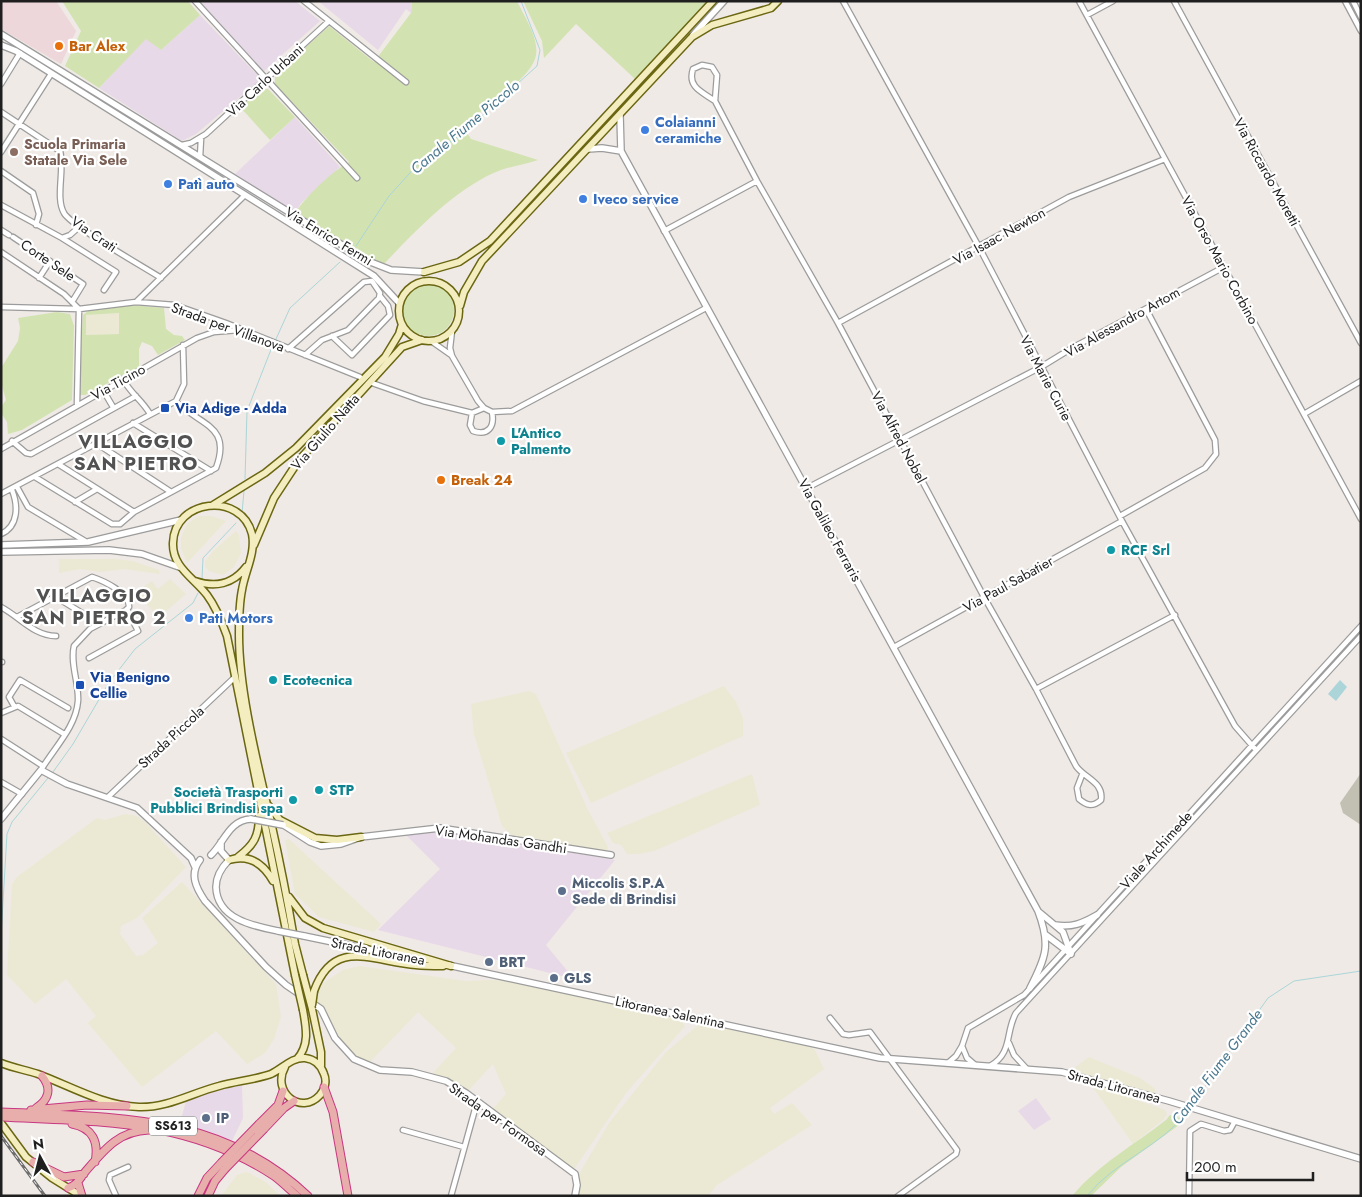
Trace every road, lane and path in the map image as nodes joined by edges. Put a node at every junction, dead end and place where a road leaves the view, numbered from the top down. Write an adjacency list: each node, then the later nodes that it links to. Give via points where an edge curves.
1 (195, 1): 21 (street)
2 (304, 1): 14 (street)
3 (713, 1): 50 (main road, Via Enrico Fermi, via 490,241 458,262)
4 (724, 1): 17 (street)
5 (778, 1): 17 (main road, via 770,8 712,25)
6 (843, 1): 46 (street, Via Marie Curie)
7 (1079, 1): 12 (street, Via Orso Mario Corbino)
8 (1113, 1): 12 (street)
9 (1174, 1): 72 (street, Via Riccardo Moretti)
10 (1345, 1): 15 (street)
11 (1353, 1): 13 (street)
12 (1087, 15): 35 (street, Via Orso Mario Corbino)
13 (1361, 17)
14 (329, 21): 21 (street, Via Carlo Urbani); 22 (street)
15 (1361, 31)
16 (1, 34): 30 (street, Via Enrico Fermi)
17 (692, 37): 26 (main road)
18 (1, 44): 19 (street, Via Enrico Fermi)
19 (20, 53): 20 (street, Via Enrico Fermi); 23 (street)
20 (52, 74): 27 (street); 39 (street, Via Enrico Fermi)
21 (266, 80): 28 (street, Via Carlo Urbani); 37 (street)
22 (406, 82)
23 (1, 84)
24 (715, 101): 24 (street, Via Alfred Nobel, via 717,75 712,67 702,65 693,69 690,76 693,85); 38 (street, Via Alfred Nobel)
25 (1, 112): 27 (street, Via Crati)
26 (620, 115): 31 (main road); 32 (street)
27 (18, 124): 29 (street); 42 (street, Via Crati, via 60,152 61,203 64,214)
28 (201, 138): 30 (street, Via Carlo Urbani); 34 (street)
29 (4, 143): 33 (street)
30 (182, 145): 34 (street, Via Enrico Fermi)
31 (588, 149): 32 (street); 60 (main road, via 482,261 464,292)
32 (621, 151): 44 (street, Via Galileo Ferraris)
33 (1, 152)
34 (200, 157): 50 (street, Via Enrico Fermi, via 368,262 391,270)
35 (1165, 159): 46 (street, Via Isaac Newton, via 1069,198); 49 (street, Via Orso Mario Corbino)
36 (1, 171): 41 (street, via 34,193 39,214)
37 (356, 178)
38 (757, 180): 44 (street); 65 (street, Via Alfred Nobel)
39 (244, 196): 52 (street); 59 (street, Via Enrico Fermi, via 374,276)
40 (1, 205): 41 (street)
41 (36, 224): 45 (street)
42 (79, 227): 45 (street); 52 (street, Via Crati)
43 (1, 230): 48 (street, Corte Sele)
44 (664, 231): 63 (street, Via Galileo Ferraris)
45 (62, 238): 55 (street, via 116,272)
46 (979, 247): 65 (street, Via Isaac Newton); 77 (street, Via Marie Curie)
47 (1, 252): 51 (street)
48 (50, 261): 51 (street); 57 (street, Corte Sele, via 83,284)
49 (1224, 267): 64 (street, Via Alessandro Artom); 91 (street, Via Orso Mario Corbino)
50 (424, 272): 53 (main road); 54 (main road)
51 (39, 278): 57 (street)
52 (160, 278): 58 (street)
53 (435, 281): 54 (main road); 60 (main road, via 452,290)
54 (417, 282): 59 (main road, via 403,294)
55 (104, 290)
56 (380, 296): 69 (street, via 348,330); 69 (street, via 390,315 352,355); 74 (street, via 372,281 364,282)
57 (72, 302): 62 (street)
58 (136, 302): 62 (street, Strada per Villanova); 67 (street, Strada per Villanova, via 175,305)
59 (400, 303): 66 (main road)
60 (460, 306): 68 (main road, via 460,316)
61 (1, 307): 62 (street, Strada per Villanova)
62 (79, 308): 85 (street)
63 (706, 308): 88 (street, via 512,411); 101 (street, Via Galileo Ferraris)
64 (1146, 309): 77 (street, Via Alessandro Artom); 108 (street, via 1216,440 1216,454 1205,468)
65 (838, 323): 93 (street, Via Alfred Nobel)
66 (402, 324): 70 (main road, via 407,332); 106 (main road, Via Giulio Natta, via 385,358 296,448 265,473)
67 (240, 329): 73 (street, Via Ticino, via 214,332); 74 (street, Strada per Villanova)
68 (452, 330): 71 (main road, via 443,338); 76 (street)
69 (332, 336): 75 (street)
70 (422, 340): 71 (main road); 115 (main road, Via Giulio Natta, via 402,347 299,460 274,498)
71 (431, 341): 76 (street)
72 (1361, 343)
73 (183, 345): 79 (street, Via Ticino); 84 (street, via 184,384)
74 (288, 348): 75 (street, Strada per Villanova)
75 (305, 355): 78 (street, Strada per Villanova)
76 (452, 356): 87 (street)
77 (1041, 367): 93 (street, Via Alessandro Artom); 108 (street, Via Marie Curie)
78 (360, 377)
79 (123, 379): 82 (street, Via Ticino); 83 (street)
80 (1361, 382): 91 (street)
81 (372, 383): 89 (street, via 423,402)
82 (103, 390): 85 (street, Via Ticino); 86 (street)
83 (136, 396): 86 (street); 90 (street)
84 (176, 401): 90 (street); 98 (street, via 218,435 222,453 216,468)
85 (77, 404): 94 (street, Via Ticino)
86 (113, 407): 94 (street, via 31,454)
87 (484, 408): 88 (street); 89 (street)
88 (492, 412): 89 (street, via 493,425 484,433 473,431 470,425)
89 (472, 413)
90 (150, 414): 92 (street)
91 (1304, 414): 109 (street, Via Orso Mario Corbino)
92 (133, 423): 95 (street); 98 (street)
93 (901, 440): 101 (street, Via Alessandro Artom); 121 (street, Via Alfred Nobel)
94 (12, 441): 96 (street, Via Ticino)
95 (96, 443): 97 (street); 103 (street)
96 (1, 449)
97 (58, 464): 99 (street); 102 (street)
98 (211, 471): 103 (street)
99 (34, 477): 100 (street); 105 (street)
100 (14, 488): 104 (street); 112 (street, via 16,514 12,526); 113 (street, via 28,507)
101 (807, 488): 130 (street, Via Galileo Ferraris)
102 (97, 489): 105 (street); 107 (street)
103 (171, 492): 107 (street)
104 (1, 494)
105 (75, 502): 107 (street, via 116,525)
106 (213, 505): 110 (main road, via 201,506); 115 (main road, via 237,513 246,522 252,533)
107 (134, 512)
108 (1120, 516): 111 (street, Via Marie Curie)
109 (1361, 519)
110 (181, 520): 113 (street); 118 (main road, via 172,543)
111 (1122, 521): 121 (street, Via Paul Sabatier); 124 (street, Via Marie Curie)
112 (1, 534)
113 (88, 542): 114 (street)
114 (1, 546)
115 (253, 546): 117 (main road)
116 (1, 552): 118 (street, via 109,550 142,554)
117 (248, 564): 119 (main road, via 231,581 212,585); 147 (main road, via 241,592 239,651)
118 (180, 568): 119 (main road)
119 (194, 581): 132 (main road, via 208,596 222,621)
120 (56, 597): 123 (street, via 92,577 126,597); 125 (street); 126 (street)
121 (984, 597): 130 (street, Via Paul Sabatier); 133 (street, Via Alfred Nobel)
122 (1, 607): 125 (street)
123 (128, 607): 131 (street, via 138,631); 137 (street, via 90,629 74,646 78,700 76,712)
124 (1175, 615): 133 (street); 139 (street, Via Marie Curie, via 1234,726)
125 (16, 617): 128 (street, via 47,636)
126 (95, 621)
127 (1361, 626): 139 (street, Viale Archimede)
128 (56, 636)
129 (1361, 636): 140 (street, Viale Archimede)
130 (894, 647): 163 (street, Via Galileo Ferraris)
131 (89, 658)
132 (235, 677): 145 (street, Strada Piccola); 146 (main road)
133 (1036, 689): 142 (street, Via Alfred Nobel)
134 (14, 706): 135 (street, via 9,697 20,680); 136 (street); 137 (street, via 26,709)
135 (68, 708)
136 (1, 713)
137 (64, 734): 141 (street)
138 (1, 739): 141 (street)
139 (1251, 745): 140 (street, Via Marie Curie); 164 (street, Viale Archimede)
140 (1256, 750): 168 (street, Viale Archimede)
141 (42, 768): 144 (street); 145 (street, via 67,784)
142 (1082, 774): 142 (street, Via Alfred Nobel, via 1094,781 1102,793 1101,800 1095,805 1079,799)
143 (1, 782): 144 (street)
144 (22, 794): 148 (street)
145 (108, 797): 157 (street, via 137,808)
146 (258, 798): 156 (main road, via 259,831 250,848); 161 (main road)
147 (266, 801): 149 (main road); 152 (main road)
148 (1, 819)
149 (282, 823): 150 (main road, via 320,839); 151 (street, bridge, via 244,820 234,826); 152 (main road, via 276,825)
150 (361, 837): 155 (street, Via Mohandas Gandhi, via 440,828)
151 (221, 842): 153 (street); 154 (street)
152 (276, 842): 162 (main road)
153 (222, 854): 154 (street); 159 (street)
154 (211, 855): 158 (street)
155 (611, 855)
156 (238, 857): 159 (main road); 161 (main road, via 252,859 261,865)
157 (190, 858): 158 (street); 160 (street, Strada per Formosa)
158 (200, 860): 160 (street)
159 (229, 860): 169 (street, Strada Litoranea, bridge, via 216,882 224,910 239,920)
160 (195, 867): 188 (street, Strada per Formosa, via 196,885 205,901 266,967 321,1009 335,1038 354,1059 380,1070 446,1081)
161 (276, 889): 176 (main road, bridge, via 303,1010 306,1042)
162 (285, 889): 169 (main road, via 299,913 316,926); 171 (main road, bridge)
163 (1038, 911): 165 (street, Via Galileo Ferraris); 166 (street, Via Galileo Ferraris)
164 (1097, 915): 165 (street, via 1082,924); 167 (street, Viale Archimede)
165 (1056, 925): 167 (street, Via Galileo Ferraris, via 1063,932)
166 (1046, 935): 167 (street); 170 (street, Via Galileo Ferraris, via 1042,967)
167 (1067, 948): 168 (street, Via Galileo Ferraris); 170 (street, Viale Archimede)
168 (1071, 954): 173 (street, Viale Archimede, via 1016,1012 1010,1023)
169 (451, 966): 171 (main road, bridge, via 415,965 371,956 351,956 328,966 319,977); 175 (street, Litoranea Salentina)
170 (1030, 988): 174 (street, Viale Archimede, via 1008,1006 974,1022 965,1033)
171 (312, 1009): 181 (main road)
172 (830, 1018): 175 (street, via 843,1034 870,1032)
173 (1009, 1043): 182 (street, Viale Archimede, via 1002,1058); 183 (street, via 1014,1055)
174 (962, 1046): 177 (street, Viale Archimede); 179 (street)
175 (888, 1058): 177 (street, Strada Litoranea); 219 (street, via 957,1150 956,1154)
176 (297, 1059): 180 (main road); 181 (main road, via 310,1059)
177 (948, 1062): 179 (street, Strada Litoranea)
178 (1, 1063): 184 (main road)
179 (974, 1064): 182 (street, Strada Litoranea)
180 (285, 1066): 186 (main road, via 281,1079); 189 (main road, via 267,1075 217,1086 166,1104)
181 (321, 1066): 185 (main road, via 325,1076)
182 (990, 1066): 183 (street, Strada Litoranea)
183 (1026, 1068): 195 (street, Strada Litoranea, via 1062,1072)
184 (42, 1076): 189 (main road, via 105,1101); 190 (highway, via 48,1086 48,1094)
185 (324, 1087): 187 (main road, via 321,1094 309,1102); 216 (highway, via 333,1112)
186 (283, 1091): 187 (main road); 197 (highway, via 278,1105)
187 (294, 1101): 197 (highway)
188 (477, 1102): 200 (street); 218 (street, Strada per Formosa, via 575,1174)
189 (127, 1106): 190 (highway)
190 (34, 1109): 192 (highway)
191 (1, 1112): 192 (highway)
192 (22, 1115): 193 (highway); 194 (highway, SS613); 215 (highway, SS613, via 138,1119 201,1133 278,1170)
193 (1, 1117)
194 (52, 1120): 199 (highway, SS613, via 137,1125); 203 (highway, via 78,1125 93,1134)
195 (1235, 1121): 201 (street, Strada Litoranea); 220 (street, via 1230,1130 1201,1124 1190,1131)
196 (1, 1122): 202 (main road)
197 (262, 1127): 204 (highway, bridge)
198 (403, 1130): 200 (street)
199 (172, 1131): 203 (highway, via 128,1132 113,1142); 210 (highway, SS613, via 225,1149 275,1177)
200 (464, 1147): 217 (street)
201 (1361, 1159)
202 (33, 1162): 207 (highway); 209 (main road)
203 (95, 1162): 206 (highway)
204 (223, 1166): 213 (highway, via 207,1178); 214 (highway)
205 (128, 1167): 212 (street, via 110,1175)
206 (84, 1174): 207 (highway); 208 (highway)
207 (73, 1177): 209 (highway)
208 (78, 1183): 209 (highway); 211 (highway)
209 (68, 1188): 211 (main road)
210 (296, 1195)
211 (81, 1196)
212 (116, 1196)
213 (198, 1196)
214 (208, 1196)
215 (308, 1196)
216 (348, 1196)
217 (451, 1196)
218 (575, 1196)
219 (898, 1196)
220 (1189, 1196)

